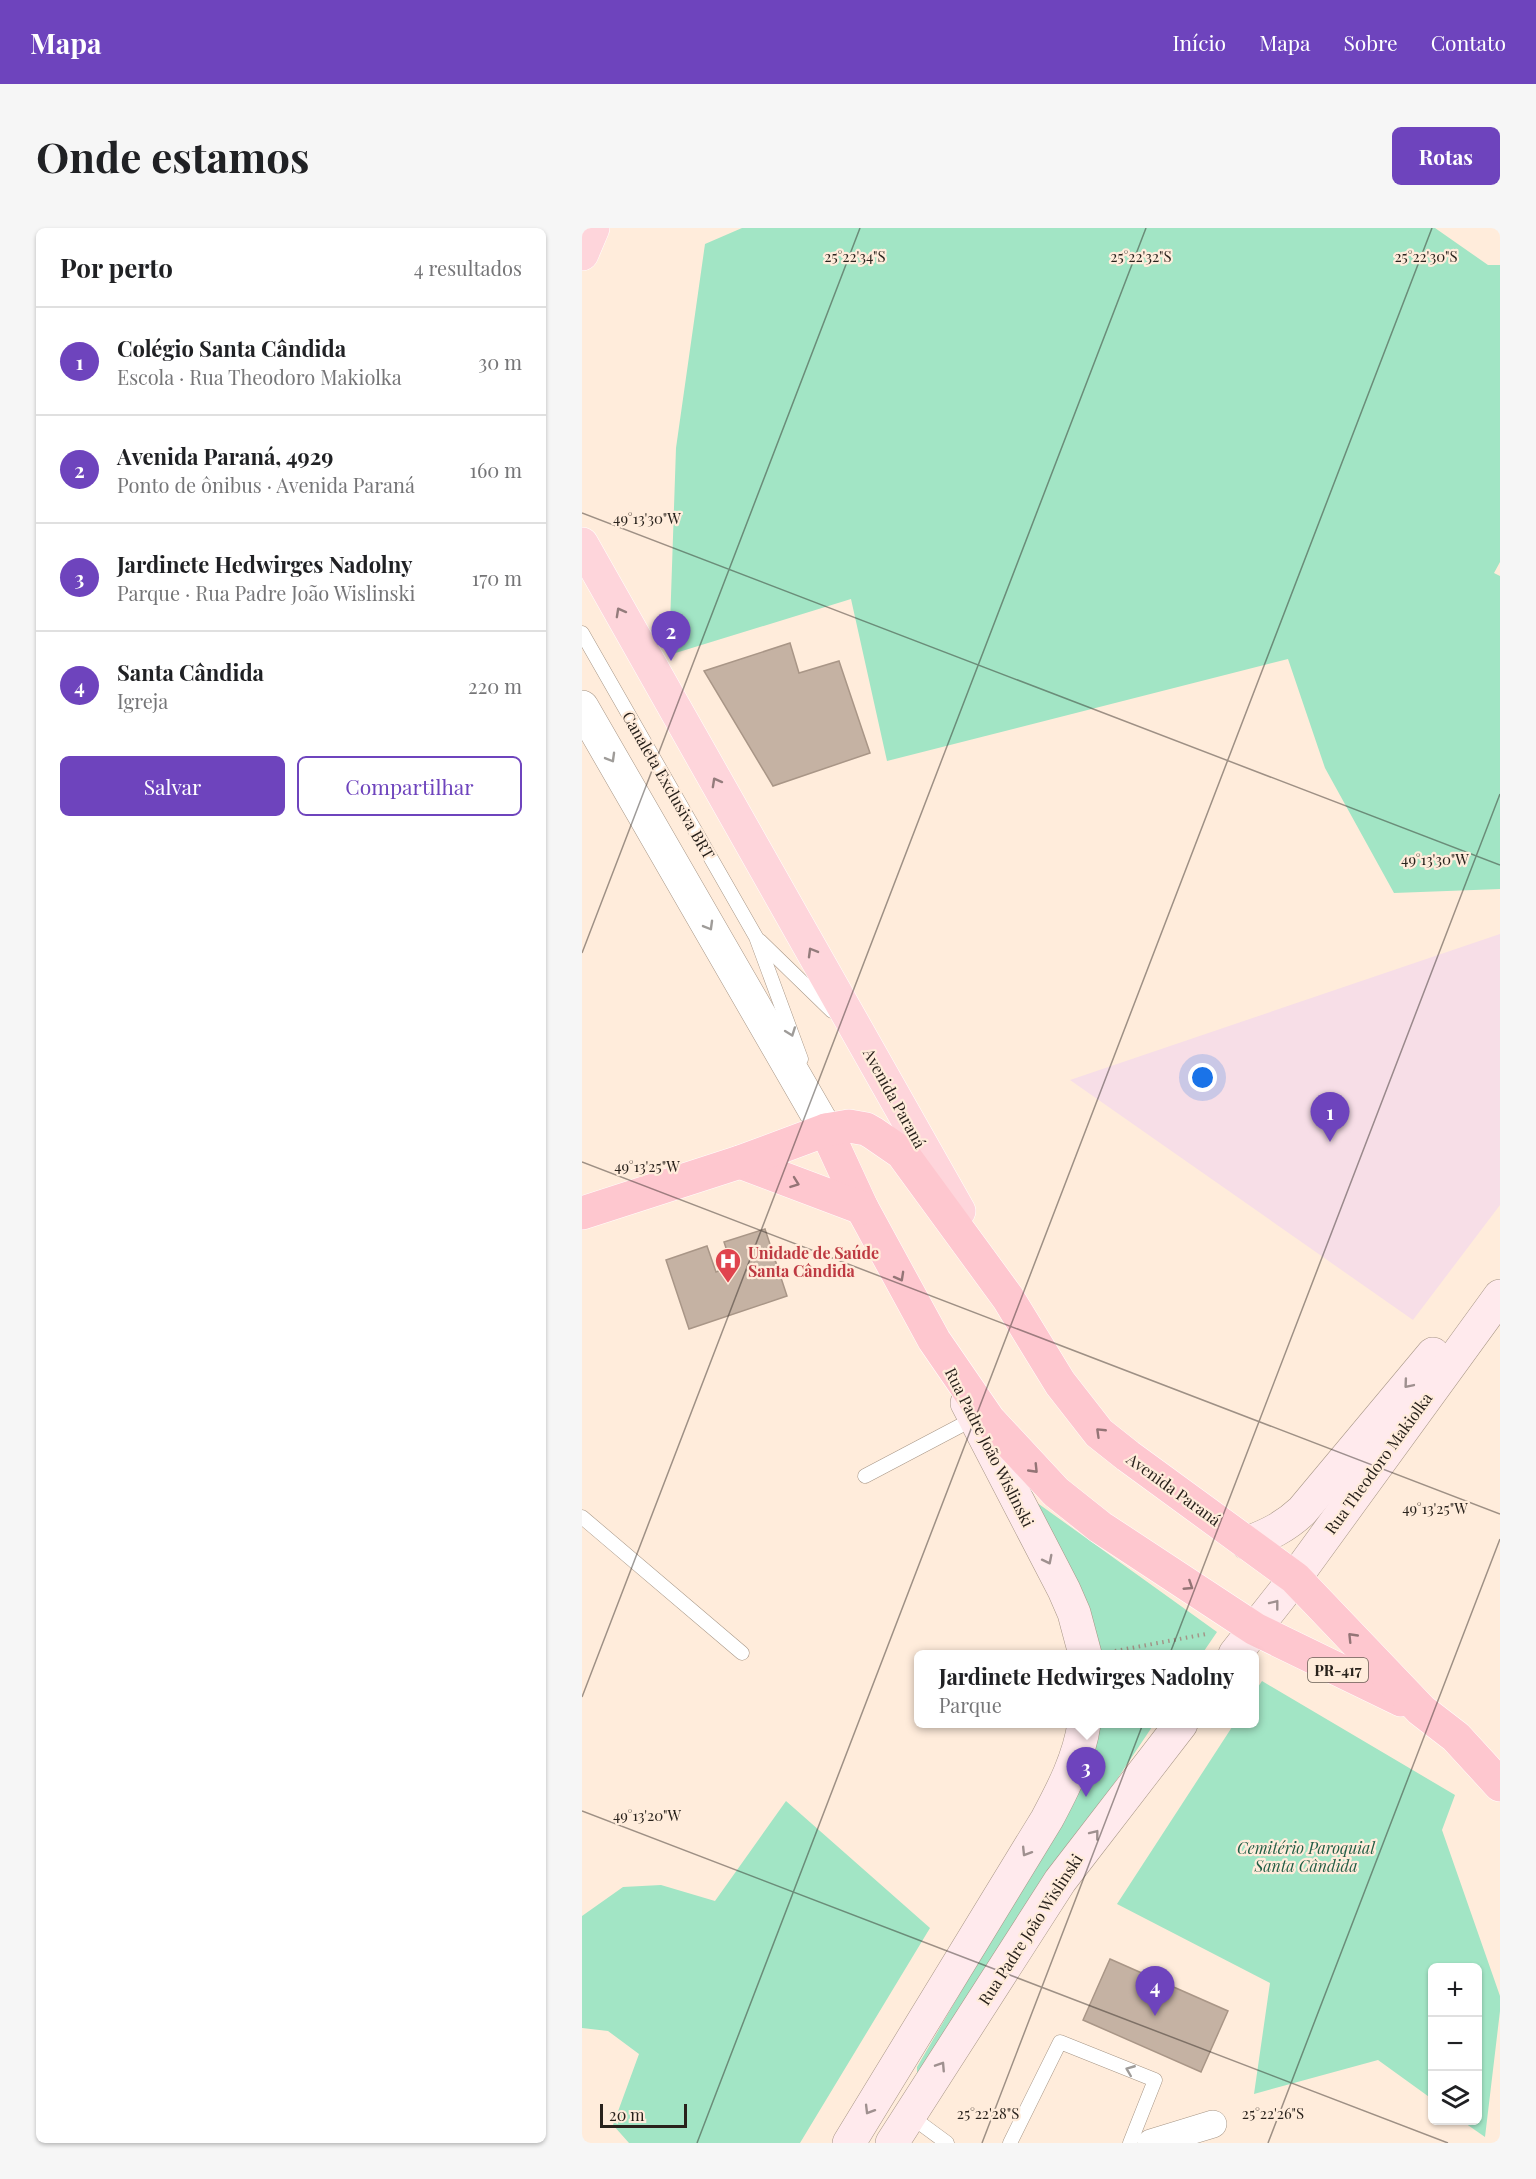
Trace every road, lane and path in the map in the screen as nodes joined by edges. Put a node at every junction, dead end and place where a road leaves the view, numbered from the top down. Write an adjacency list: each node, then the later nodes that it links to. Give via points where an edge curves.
1 (593, 228): 2 (main road)
2 (582, 254)
3 (582, 544): 7 (main road, Avenida Paraná, one-way to 3)
4 (582, 633): 6 (lane, Canaleta Exclusiva BRT)
5 (582, 707): 8 (street, one-way to 8)
6 (756, 937): 7 (lane, Canaleta Exclusiva BRT); 8 (lane, Canaleta Exclusiva BRT, one-way to 8)
7 (862, 1039): 15 (main road, Avenida Paraná)
8 (826, 1130): 9 (highway, via 849,1126); 10 (highway); 11 (highway)
9 (873, 1133): 11 (highway, via 854,1135 848,1142 844,1161); 15 (highway, via 902,1153)
10 (740, 1162): 11 (highway, one-way to 11); 12 (highway)
11 (856, 1196): 16 (highway, one-way to 16)
12 (582, 1213)
13 (1500, 1275): 20 (main road, Rua Theodoro Makiolka, one-way to 20, via 1302,1511 1275,1532)
14 (1500, 1296): 21 (main road, Rua Theodoro Makiolka)
15 (1008, 1298): 20 (highway, Avenida Paraná, one-way to 15, via 1099,1433 1060,1383)
16 (934, 1340): 17 (main road, Rua Padre João Wislinski); 22 (highway, one-way to 22, via 989,1420 1056,1492)
17 (975, 1418): 18 (lane); 23 (main road, Rua Padre João Wislinski, one-way to 23)
18 (865, 1476)
19 (582, 1517): 25 (lane)
20 (1247, 1543): 21 (highway, Avenida Paraná)
21 (1295, 1578): 22 (main road, Rua Theodoro Makiolka, one-way to 21); 26 (highway, PR-417, one-way to 21)
22 (1245, 1642): 24 (path, via 1217,1632); 26 (highway, PR-417)
23 (1093, 1650)
24 (1117, 1650)
25 (742, 1653)
26 (1421, 1710): 29 (highway, PR-417, via 1456,1737)
27 (1083, 1728): 30 (main road, one-way to 30, via 1062,1791)
28 (1178, 1728): 31 (main road, Rua Padre João Wislinski, one-way to 28, via 1060,1881)
29 (1500, 1785)
30 (965, 1953): 31 (main road, via 937,2018 908,2066 903,2092); 34 (main road, one-way to 34)
31 (909, 2115): 35 (main road, Rua Padre João Wislinski); 36 (lane)
32 (1213, 2124): 39 (street)
33 (1013, 2138): 37 (lane); 38 (lane, one-way to 33, via 1155,2080 1060,2042)
34 (849, 2143)
35 (891, 2143)
36 (947, 2143)
37 (998, 2143)
38 (1130, 2143)
39 (1151, 2143)

